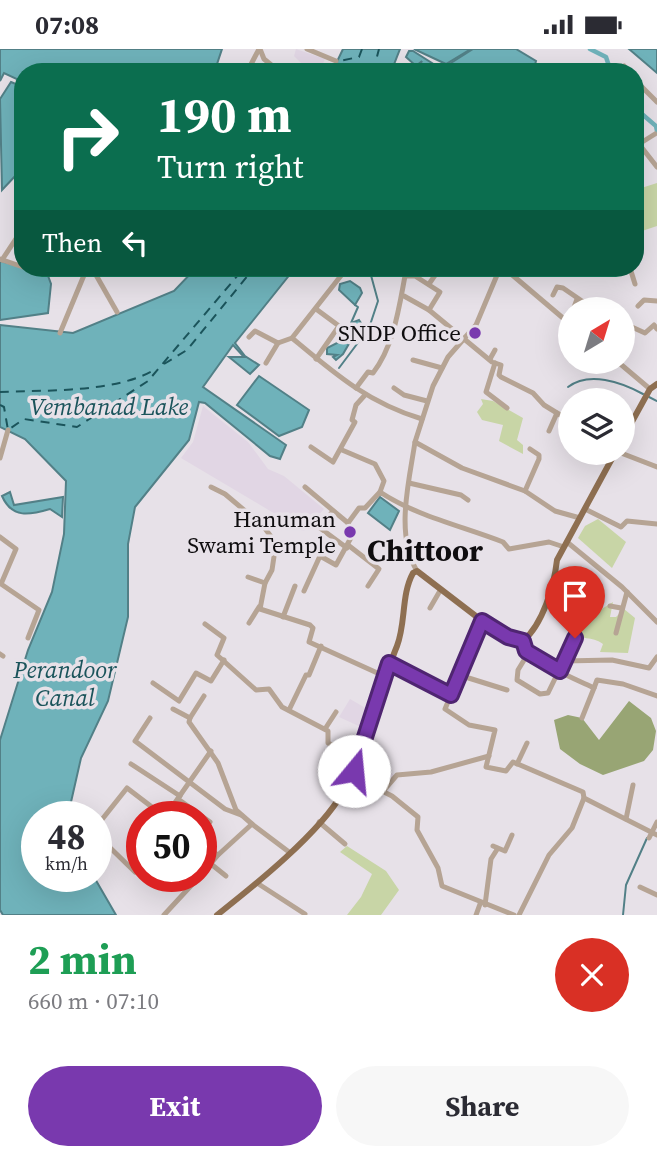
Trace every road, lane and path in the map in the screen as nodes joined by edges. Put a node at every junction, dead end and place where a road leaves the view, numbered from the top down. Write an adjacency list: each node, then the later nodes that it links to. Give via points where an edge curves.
1 (307, 49): 3 (street)
2 (329, 49): 3 (street)
3 (326, 57): 4 (street)
4 (337, 61)
5 (657, 92): 6 (street)
6 (654, 100)
7 (655, 134): 8 (street)
8 (644, 141)
9 (644, 153): 10 (street)
10 (657, 167)
11 (14, 241): 12 (street)
12 (1, 260)
13 (83, 277): 35 (street)
14 (97, 277): 32 (street)
15 (339, 277): 29 (street)
16 (405, 277): 25 (street)
17 (417, 277): 22 (street)
18 (434, 277): 22 (street)
19 (498, 277): 38 (street)
20 (514, 277): 31 (street)
21 (633, 277): 23 (street)
22 (429, 284): 30 (street, via 440,292)
23 (635, 284)
24 (553, 295): 26 (street, via 557,287)
25 (404, 296): 30 (street); 49 (street, via 380,364)
26 (574, 297)
27 (657, 301): 28 (street, via 644,300)
28 (638, 306)
29 (316, 309): 37 (street); 41 (street, via 339,326)
30 (429, 310): 38 (street)
31 (558, 311)
32 (117, 312)
33 (635, 328): 34 (street, via 645,333 654,325)
34 (657, 329)
35 (60, 333)
36 (249, 337): 39 (street, via 255,331)
37 (292, 338): 39 (street); 41 (street)
38 (466, 339): 43 (street); 45 (street)
39 (278, 343): 44 (street)
40 (495, 350): 43 (street)
41 (316, 359): 49 (street)
42 (413, 360): 45 (street)
43 (492, 361): 53 (street, via 486,392); 54 (street, via 502,368 501,377 533,393)
44 (266, 363)
45 (442, 368): 52 (street)
46 (633, 375): 50 (street)
47 (657, 384): 50 (main road)
48 (394, 388): 52 (street)
49 (356, 389): 51 (street)
50 (649, 389): 55 (main road)
51 (365, 395): 56 (street, via 388,409); 63 (street, via 356,405 355,422)
52 (427, 401): 56 (street)
53 (507, 408)
54 (557, 413): 58 (street)
55 (635, 415)
56 (422, 419): 59 (street)
57 (8, 430): 60 (street)
58 (549, 431)
59 (415, 442): 68 (street); 71 (street, via 462,468)
60 (2, 445): 64 (street)
61 (311, 447): 63 (street, via 333,463)
62 (530, 449): 71 (street, via 539,459)
63 (342, 450): 72 (street, via 375,464 384,481)
64 (0, 458)
65 (635, 458): 67 (street)
66 (609, 465): 75 (main road)
67 (657, 467)
68 (409, 483): 73 (street); 74 (street)
69 (211, 487): 87 (street, via 263,526 276,543)
70 (304, 487): 76 (street)
71 (525, 491): 77 (street, via 555,511)
72 (380, 492): 74 (street); 78 (street)
73 (468, 500)
74 (405, 509): 81 (street, via 421,511 509,548 549,542); 83 (street)
75 (585, 509): 77 (main road); 79 (street, via 621,527 626,521)
76 (333, 511): 78 (street); 82 (street, via 320,528)
77 (580, 518): 81 (main road)
78 (348, 523): 82 (street, via 353,534)
79 (657, 524)
80 (0, 537): 88 (street, via 16,549)
81 (565, 545): 93 (street); 106 (main road, via 533,633)
82 (347, 547): 90 (street, via 379,569); 92 (street, via 336,565 320,556)
83 (408, 554): 84 (street); 85 (street)
84 (391, 561)
85 (417, 571): 91 (main road); 112 (main road, via 410,578 398,643)
86 (248, 577): 87 (street)
87 (265, 583): 95 (street)
88 (0, 585): 105 (street, via 39,610)
89 (295, 586): 98 (street)
90 (368, 586)
91 (441, 589): 96 (street); 100 (main road)
92 (304, 591)
93 (627, 592): 97 (street); 101 (street)
94 (610, 606): 97 (street)
95 (259, 607): 98 (street); 102 (street)
96 (430, 608)
97 (621, 608): 104 (street)
98 (283, 617): 107 (street, via 312,626 309,642)
99 (584, 619): 111 (street)
100 (482, 621): 106 (main road); 114 (street)
101 (657, 622)
102 (248, 623)
103 (205, 624): 110 (street, via 223,636 217,654)
104 (616, 633)
105 (28, 638)
106 (523, 641): 108 (street)
107 (321, 646): 115 (street); 124 (street)
108 (529, 652): 113 (street); 113 (street, via 517,680 530,688 548,693)
109 (657, 657): 111 (street, via 649,668 612,660)
110 (224, 660): 122 (street, via 211,681 197,673); 124 (street, via 256,690 269,689)
111 (564, 661): 113 (street)
112 (389, 663): 115 (main road); 119 (street)
113 (560, 671): 117 (street)
114 (460, 675): 118 (street); 119 (street)
115 (384, 676): 134 (main road)
116 (153, 683): 122 (street)
117 (594, 688): 120 (street, via 597,680); 129 (street)
118 (507, 690)
119 (451, 695): 133 (street, via 445,709 450,714 469,725 495,730)
120 (657, 696)
121 (204, 697): 128 (street)
122 (179, 701): 125 (street)
123 (173, 709): 125 (street)
124 (289, 710): 130 (street)
125 (183, 712): 128 (street)
126 (336, 712): 130 (street)
127 (150, 718): 138 (street, via 135,741)
128 (190, 718): 132 (street)
129 (582, 718)
130 (325, 729): 134 (street, via 328,743)
131 (527, 743): 136 (street)
132 (211, 751): 138 (street); 145 (street)
133 (489, 756): 136 (street, via 486,767 506,771 510,764); 140 (street, via 431,772 397,775)
134 (358, 758): 137 (main road)
135 (131, 764): 141 (street)
136 (517, 764): 142 (street, via 574,787)
137 (352, 776): 140 (street); 147 (main road)
138 (189, 783): 141 (street); 145 (street, via 229,812)
139 (633, 785): 146 (street)
140 (384, 790): 163 (street, via 418,817 417,830 438,868 442,886)
141 (179, 798): 143 (street); 144 (street, via 165,817 127,788)
142 (584, 798): 146 (street); 169 (street, via 572,828 549,855)
143 (183, 801)
144 (112, 807)
145 (241, 815): 149 (street)
146 (626, 819): 151 (street)
147 (319, 822): 152 (street); 154 (main road)
148 (657, 823): 151 (street)
149 (252, 824): 154 (street); 155 (street)
150 (512, 835): 163 (street, via 505,851 494,846 498,848 491,859)
151 (653, 835)
152 (345, 843)
153 (112, 850): 156 (street)
154 (289, 852): 159 (main road)
155 (218, 855)
156 (126, 864)
157 (217, 869): 158 (street)
158 (226, 876)
159 (257, 883): 164 (street); 166 (main road)
160 (640, 887): 162 (street)
161 (185, 892): 165 (street)
162 (657, 895)
163 (483, 904): 167 (street); 168 (street)
164 (305, 914)
165 (164, 915)
166 (217, 915)
167 (476, 915)
168 (514, 915)
169 (519, 915)

